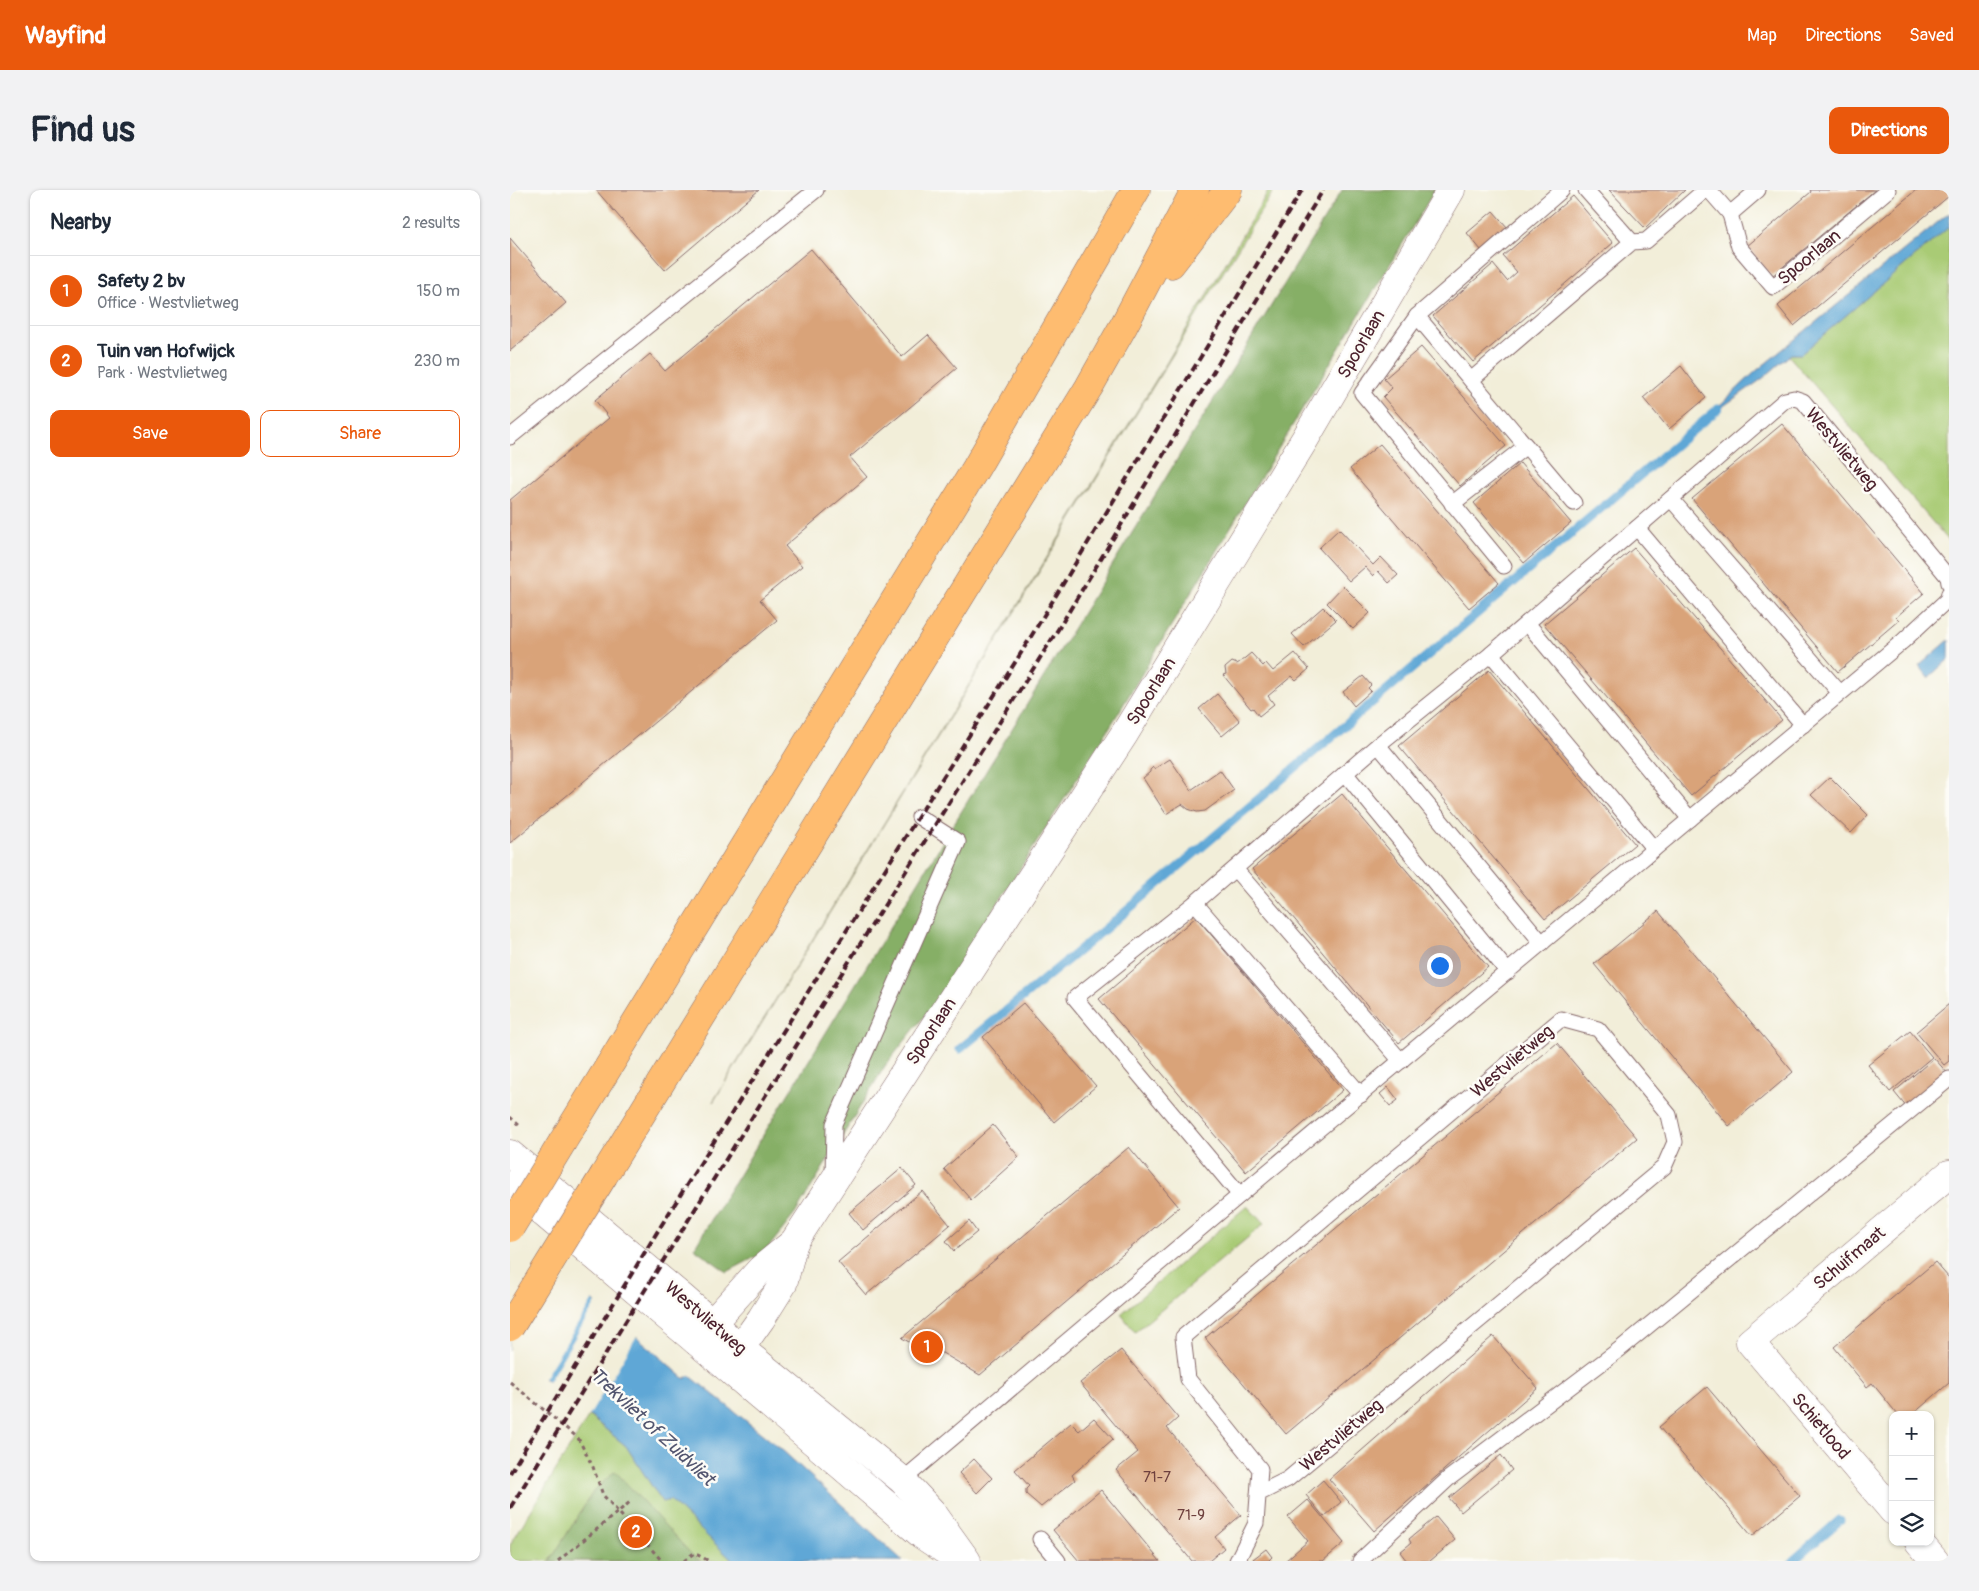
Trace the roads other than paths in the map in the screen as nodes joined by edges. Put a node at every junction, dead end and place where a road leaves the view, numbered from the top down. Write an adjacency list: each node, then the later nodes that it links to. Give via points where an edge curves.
1 (816, 190): 16 (lane)
2 (1136, 190): 46 (highway, bridge, via 971,476)
3 (1195, 190): 14 (highway)
4 (1228, 190): 14 (highway)
5 (1451, 190): 43 (street, Spoorlaan, via 1305,439 1125,733)
6 (1562, 190): 13 (lane, Spoorlaan)
7 (1586, 190): 12 (lane)
8 (1707, 190): 11 (lane, Spoorlaan); 12 (lane, Spoorlaan, via 1646,241)
9 (1758, 190): 11 (lane)
10 (1888, 190): 11 (lane, Spoorlaan, via 1773,287 1739,247)
11 (1730, 214)
12 (1632, 242): 15 (lane, Spoorlaan)
13 (1416, 316): 15 (lane); 20 (lane, Spoorlaan, via 1362,393)
14 (1124, 325): 48 (highway, bridge, via 1013,513)
15 (1471, 380): 17 (lane)
16 (510, 438)
17 (1526, 446): 19 (lane); 20 (lane)
18 (1670, 499): 21 (lane, Westvlietweg); 23 (lane, Westvlietweg, via 1786,400 1794,398 1803,401 1948,577); 27 (lane)
19 (1574, 503)
20 (1452, 504): 22 (lane, Spoorlaan)
21 (1636, 528): 25 (lane, Westvlietweg); 28 (lane)
22 (1504, 566)
23 (1949, 583)
24 (1949, 593): 27 (lane, via 1948,599 1909,635)
25 (1527, 623): 26 (lane, Westvlietweg); 32 (lane)
26 (1491, 654): 29 (lane, Westvlietweg); 33 (lane)
27 (1840, 693): 28 (lane)
28 (1803, 725): 32 (lane)
29 (1378, 745): 30 (lane, Westvlietweg); 36 (lane)
30 (1345, 774): 34 (lane, Westvlietweg); 37 (lane)
31 (919, 817): 43 (lane, via 958,842 834,1124)
32 (1690, 819): 33 (lane)
33 (1654, 849): 36 (lane)
34 (1235, 869): 35 (lane, Westvlietweg); 38 (lane)
35 (1195, 903): 40 (lane); 45 (lane, Westvlietweg, via 1075,998)
36 (1542, 943): 37 (lane)
37 (1508, 972): 38 (lane)
38 (1401, 1061): 40 (lane)
39 (1949, 1079): 62 (lane, via 1620,1349 1448,1479)
40 (1361, 1095): 45 (lane)
41 (510, 1154): 49 (street, Westvlietweg)
42 (1949, 1174): 50 (street, Schuifmaat)
43 (833, 1180): 47 (street, Spoorlaan)
44 (510, 1185): 49 (street, Westvlietweg)
45 (1240, 1195): 52 (lane)
46 (510, 1228)
47 (794, 1242): 49 (street, Spoorlaan, via 761,1269); 51 (street, Spoorlaan, via 783,1284)
48 (510, 1327)
49 (703, 1332): 51 (street, Westvlietweg)
50 (1750, 1342): 55 (street, Schietlood)
51 (733, 1358): 52 (street, Westvlietweg); 54 (street, Westvlietweg)
52 (902, 1480): 54 (lane); 59 (street, Westvlietweg, via 932,1512)
53 (1258, 1494): 53 (lane, Westvlietweg, via 1260,1470 1188,1379 1183,1337 1561,1019 1598,1029 1669,1115 1675,1142 1664,1166 1288,1479); 61 (lane, Westvlietweg, via 1256,1522)
54 (883, 1500): 58 (street, Westvlietweg, via 922,1535)
55 (1889, 1506)
56 (1040, 1538): 60 (lane)
57 (1922, 1546): 63 (street)
58 (961, 1561)
59 (966, 1561)
60 (1058, 1561)
61 (1237, 1561)
62 (1360, 1561)
63 (1935, 1561)

